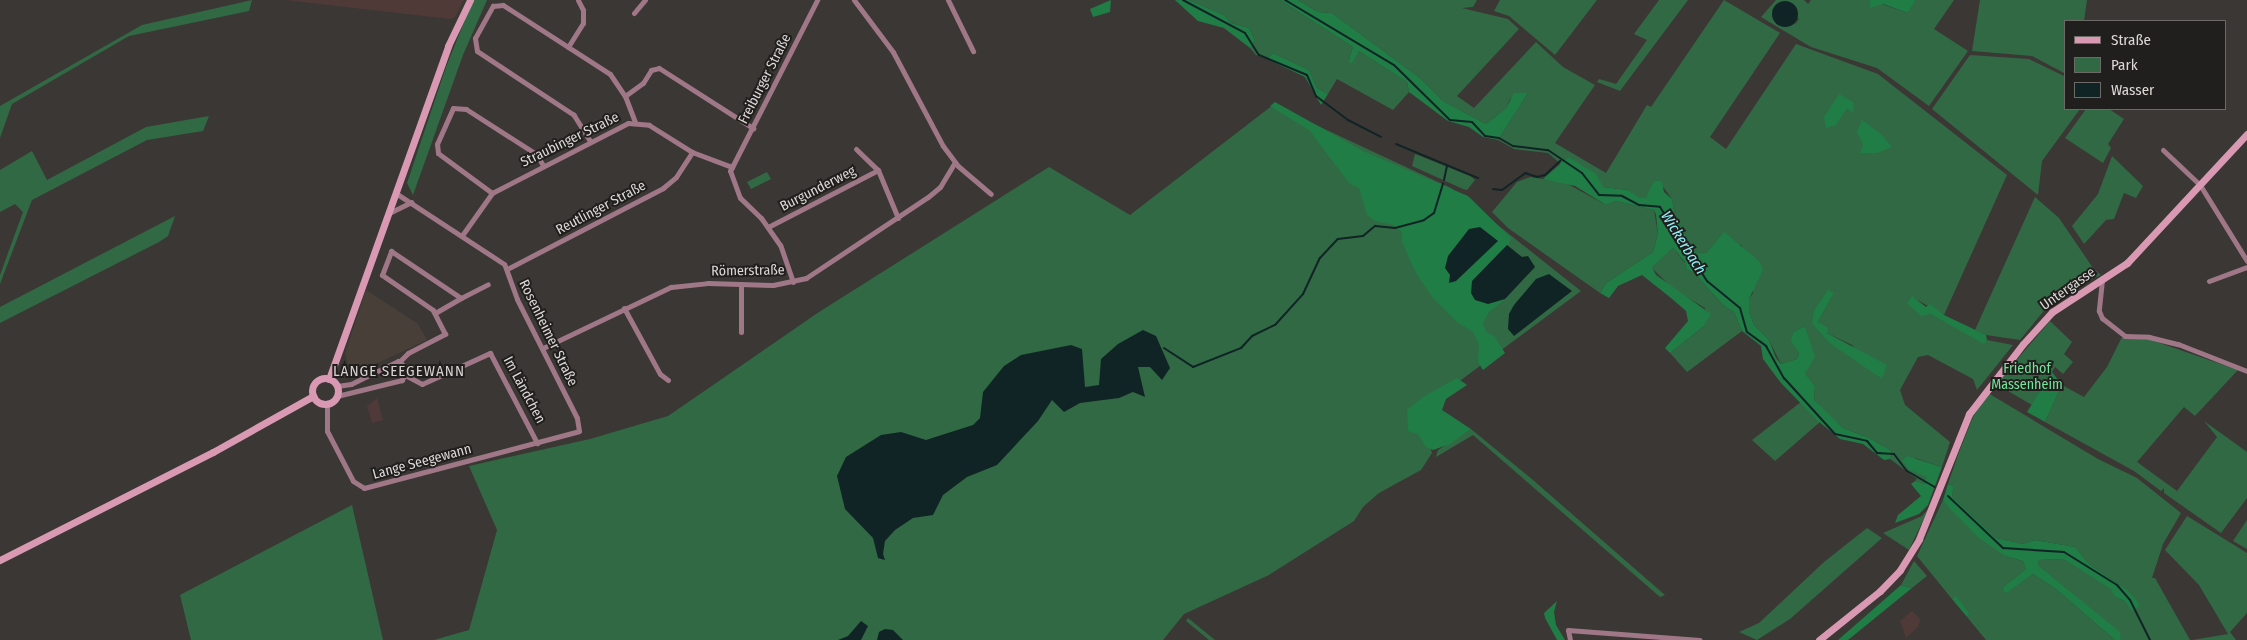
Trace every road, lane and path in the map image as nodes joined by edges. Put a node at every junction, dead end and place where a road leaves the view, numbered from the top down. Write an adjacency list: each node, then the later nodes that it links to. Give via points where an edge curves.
1 (470, 0): 24 (main road, via 448,46)
2 (578, 0): 8 (street, via 584,15 583,23)
3 (645, 0): 7 (street)
4 (817, 0): 12 (street, Freiburger Straße)
5 (854, 0): 18 (street, via 884,39 930,125)
6 (948, 0): 9 (street)
7 (634, 13)
8 (568, 47): 10 (street, via 610,74); 14 (street, via 500,4 490,8 474,42 477,51 574,115)
9 (973, 51)
10 (626, 96): 11 (street); 12 (street, via 643,83 651,70 659,68)
11 (636, 122): 14 (street, Straubinger Straße); 17 (street, Straubinger Straße, via 650,125)
12 (753, 128): 20 (street, Freiburger Straße)
13 (2247, 134): 22 (main road, Untergasse)
14 (590, 142): 19 (street, Straubinger Straße)
15 (856, 149): 21 (street)
16 (2163, 150): 22 (street)
17 (692, 152): 20 (street, Straubinger Straße); 33 (street, Reutlinger Straße, via 676,177 663,188)
18 (955, 162): 25 (street); 28 (street, Römerstraße, via 940,187)
19 (543, 166): 23 (street, Straubinger Straße); 23 (street, via 536,154 466,109 452,108 437,144 438,153)
20 (732, 167): 29 (street, via 732,181 740,198)
21 (878, 170): 28 (street); 29 (street, Burgunderweg)
22 (2200, 185): 31 (street); 34 (main road, Untergasse, via 2127,263)
23 (492, 193): 30 (street, Straubinger Straße)
24 (397, 194): 26 (street, Rosenheimer Straße); 27 (main road)
25 (991, 194)
26 (412, 202): 27 (street); 30 (street, Rosenheimer Straße)
27 (389, 213): 49 (main road)
28 (898, 218): 36 (street, Römerstraße, via 821,270)
29 (768, 227): 36 (street, via 780,245)
30 (463, 234): 33 (street, Rosenheimer Straße, via 497,257)
31 (2247, 261)
32 (2247, 267): 35 (street)
33 (507, 269): 43 (street, Rosenheimer Straße, via 517,299)
34 (2102, 280): 46 (street, via 2099,311 2102,318 2125,336 2149,337 2178,344); 61 (main road, Untergasse, via 2052,312 1976,401 1919,539 1900,570 1880,591)
35 (2209, 281)
36 (793, 282): 38 (street, Römerstraße)
37 (488, 284): 39 (street)
38 (741, 284): 40 (street, Römerstraße, via 680,285); 42 (street)
39 (461, 298): 41 (street); 41 (street, via 392,250 383,277)
40 (624, 308): 43 (street, Römerstraße); 50 (street, via 660,374)
41 (436, 313): 44 (street, via 445,334 408,353)
42 (741, 332)
43 (543, 348): 55 (street, Rosenheimer Straße, via 577,418)
44 (400, 361): 48 (street, via 407,366); 51 (street, via 351,384)
45 (2247, 364): 46 (street)
46 (2241, 368): 47 (street)
47 (2247, 371)
48 (407, 376): 53 (street); 56 (street, Im Ländchen, via 422,384 490,353)
49 (329, 379): 51 (main road); 52 (main road, via 314,384)
50 (668, 380)
51 (337, 386): 53 (main road)
52 (313, 396): 54 (main road); 57 (main road, via 213,452)
53 (337, 396): 54 (main road)
54 (326, 404): 56 (street, Lange Seegewann, via 327,431 353,480 361,487)
55 (579, 431): 56 (street, Lange Seegewann)
56 (537, 443)
57 (0, 560)
58 (1647, 638): 59 (street, via 1568,630); 60 (street)
59 (1570, 640)
60 (1700, 640)
61 (1819, 640)

